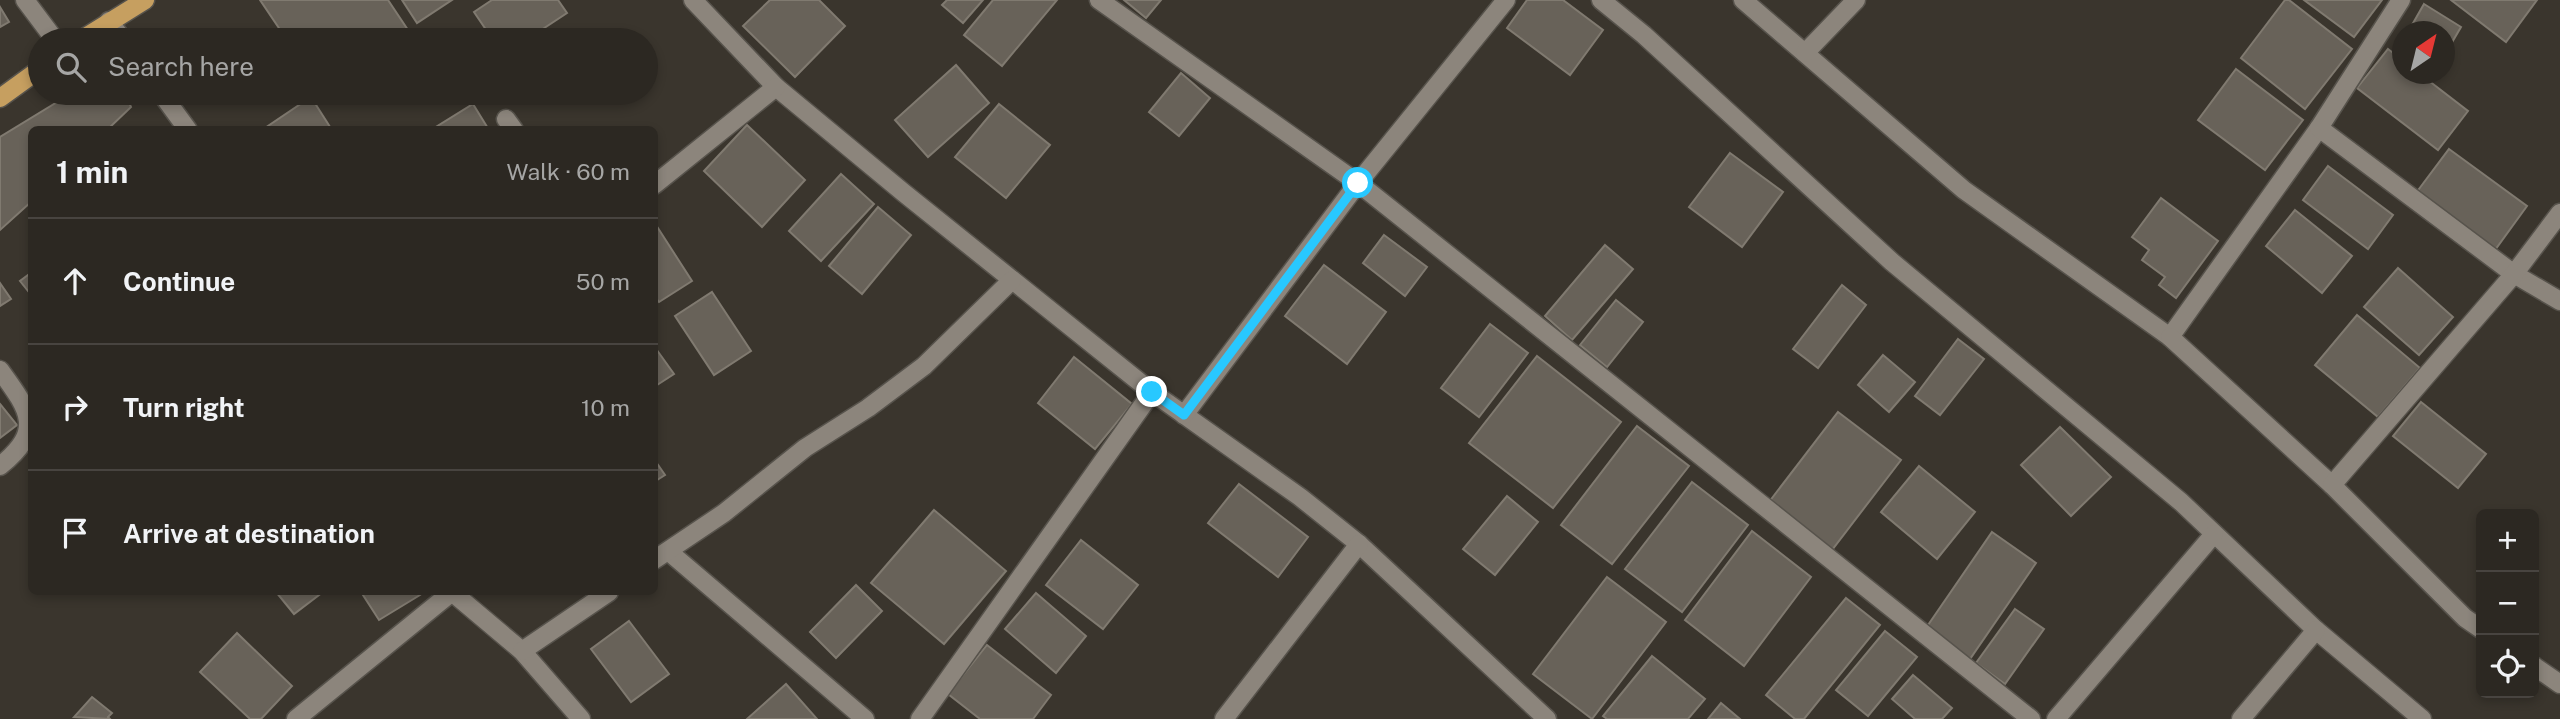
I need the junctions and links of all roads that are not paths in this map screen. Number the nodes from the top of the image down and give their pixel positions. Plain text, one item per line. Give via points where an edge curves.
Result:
1 (25, 0) edge
2 (145, 0) edge
3 (693, 0) edge
4 (1099, 0) edge
5 (1506, 0) edge
6 (1601, 0) edge
7 (1743, 0) edge
8 (1856, 0) edge
9 (2401, 0) edge
10 (109, 20) junction
11 (46, 28) edge
12 (98, 28) edge
13 (115, 28) edge
14 (1805, 53) junction
15 (28, 78) edge
16 (776, 87) junction
17 (0, 98) edge
18 (170, 105) edge
19 (185, 126) edge
20 (2319, 128) junction
21 (658, 182) edge
22 (1358, 183) junction
23 (2560, 213) edge
24 (2514, 274) junction
25 (1012, 280) junction
26 (2560, 301) edge
27 (2170, 337) junction
28 (0, 370) edge
29 (1152, 392) junction
30 (1184, 415) junction
31 (0, 466) edge
32 (2332, 485) junction
33 (2214, 534) junction
34 (1359, 544) junction
35 (661, 555) edge
36 (448, 595) edge
37 (456, 595) edge
38 (605, 595) edge
39 (2476, 626) edge
40 (2316, 630) junction
41 (522, 652) junction
42 (296, 719) edge
43 (581, 719) edge
44 (865, 719) edge
45 (920, 719) edge
46 (1224, 719) edge
47 (1547, 719) edge
48 (2031, 719) edge
49 (2056, 719) edge
50 (2241, 719) edge
51 (2422, 719) edge

1 - 11 street
2 - 10 main road
3 - 16 street
4 - 22 street
5 - 22 street
6 - 33 street via 1892,262
7 - 14 street
8 - 14 street
9 - 20 street
10 - 12 main road
10 - 13 street
14 - 27 street via 1964,190
15 - 17 main road
16 - 21 street
16 - 25 street
18 - 19 street
20 - 24 street
20 - 27 street
22 - 30 street
22 - 48 street
23 - 24 street
24 - 26 street
24 - 32 street
25 - 29 street
25 - 35 street via 924,366
27 - 32 street
28 - 31 street via 24,402 28,422 27,436
29 - 30 street
29 - 45 street
30 - 34 street
32 - 39 street
33 - 40 street
33 - 49 street
34 - 46 street
34 - 47 street
35 - 44 street
36 - 42 street
37 - 41 street
38 - 41 street
40 - 50 street
40 - 51 street
41 - 43 street

